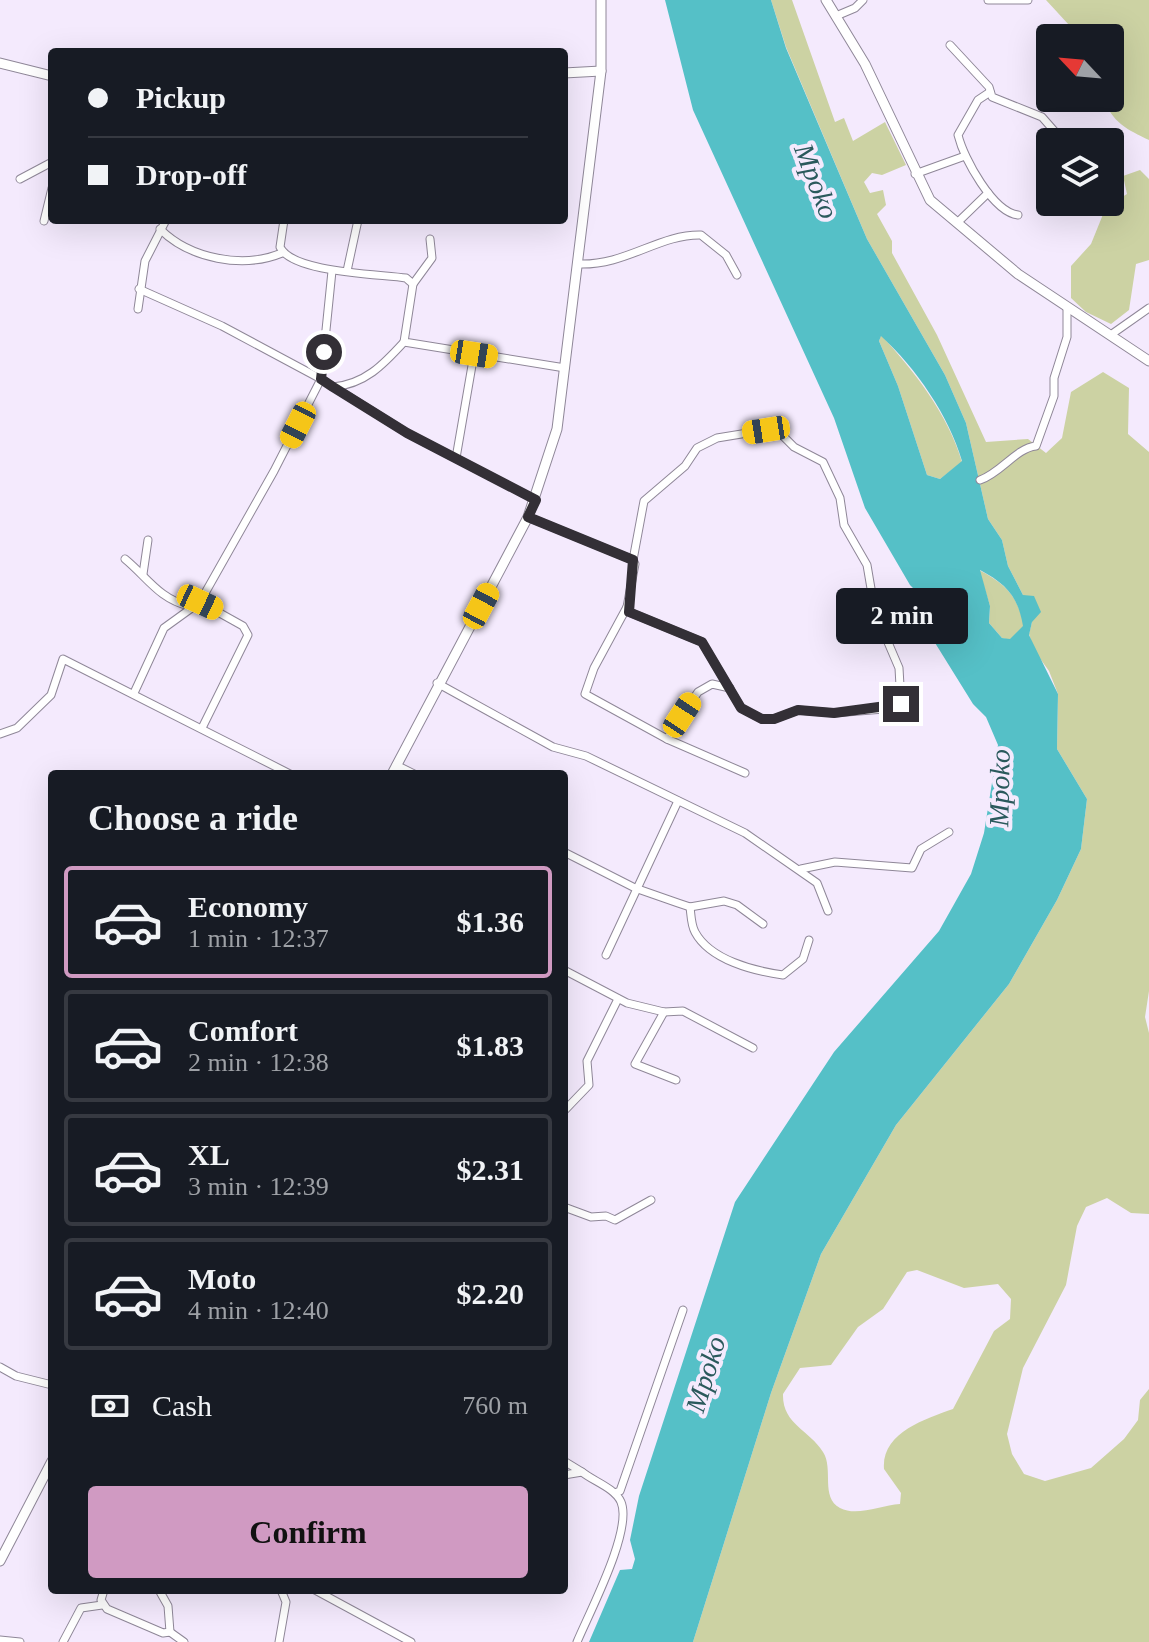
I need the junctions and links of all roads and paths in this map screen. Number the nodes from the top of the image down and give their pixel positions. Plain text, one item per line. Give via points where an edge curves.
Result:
1 (601, 0) edge
2 (826, 0) edge
3 (863, 0) edge
4 (988, 0) edge
5 (1028, 0) edge
6 (836, 16) junction
7 (950, 45) dead end
8 (0, 63) edge
9 (601, 71) junction
10 (568, 73) edge
11 (48, 75) edge
12 (990, 92) junction
13 (1052, 128) edge
14 (965, 156) junction
15 (48, 164) edge
16 (915, 174) junction
17 (20, 179) dead end
18 (988, 193) junction
19 (48, 204) edge
20 (1018, 215) dead end
21 (44, 221) dead end
22 (957, 223) junction
23 (163, 224) edge
24 (284, 224) edge
25 (357, 224) edge
26 (160, 229) junction
27 (430, 239) dead end
28 (282, 253) junction
29 (578, 264) junction
30 (332, 271) junction
31 (347, 271) junction
32 (737, 275) dead end
33 (413, 284) junction
34 (139, 289) junction
35 (1067, 308) junction
36 (1149, 308) edge
37 (138, 309) dead end
38 (1112, 334) junction
39 (404, 342) junction
40 (474, 354) junction
41 (1149, 361) edge
42 (565, 368) junction
43 (321, 379) junction
44 (333, 387) junction
45 (456, 458) junction
46 (980, 480) dead end
47 (536, 500) junction
48 (528, 517) junction
49 (148, 540) dead end
50 (125, 559) dead end
51 (633, 560) junction
52 (143, 574) junction
53 (200, 602) junction
54 (189, 607) junction
55 (627, 607) junction
56 (437, 683) junction
57 (730, 688) junction
58 (134, 693) junction
59 (202, 728) junction
60 (0, 733) edge
61 (667, 739) junction
62 (394, 769) edge
63 (282, 770) edge
64 (745, 773) dead end
65 (678, 801) junction
66 (949, 832) dead end
67 (568, 855) edge
68 (801, 869) junction
69 (635, 888) junction
70 (690, 907) junction
71 (828, 911) dead end
72 (763, 924) dead end
73 (809, 940) dead end
74 (606, 955) dead end
75 (568, 972) edge
76 (618, 999) junction
77 (664, 1012) junction
78 (753, 1048) dead end
79 (676, 1080) dead end
80 (568, 1107) edge
81 (651, 1200) dead end
82 (568, 1208) edge
83 (683, 1310) dead end
84 (0, 1367) edge
85 (48, 1384) edge
86 (568, 1463) edge
87 (48, 1469) edge
88 (582, 1472) junction
89 (568, 1474) edge
90 (615, 1493) junction
91 (0, 1561) edge
92 (103, 1594) edge
93 (161, 1594) edge
94 (283, 1594) edge
95 (322, 1594) edge
96 (102, 1605) junction
97 (170, 1632) junction
98 (0, 1640) edge
99 (20, 1642) edge
100 (63, 1642) edge
101 (184, 1642) edge
102 (279, 1642) edge
103 (411, 1642) edge
104 (577, 1642) edge

1 - 9 street
2 - 6 street
3 - 6 street
4 - 5 street
6 - 16 street via 865,64
7 - 12 street
8 - 11 street
9 - 10 street
9 - 29 street
12 - 13 street via 997,101 1042,117
12 - 14 street via 978,100 959,130
14 - 16 street
14 - 18 street
15 - 17 street
16 - 22 street via 930,200
18 - 20 street via 1007,214
18 - 22 street
19 - 21 street
22 - 35 street
23 - 26 street
24 - 28 street
25 - 31 street
26 - 28 street via 195,254 246,262
26 - 34 street
27 - 33 street via 432,258
28 - 30 street
29 - 32 street via 613,263 676,237 701,235 726,255
29 - 42 street
30 - 31 street
30 - 43 street
31 - 33 street via 406,278
33 - 39 street
34 - 37 street
34 - 43 street
35 - 38 street
35 - 46 street via 1067,337 1054,396 1036,446 1026,447 997,475
36 - 38 street
38 - 41 street
39 - 40 street
39 - 44 street via 374,373
40 - 42 street
40 - 45 street
42 - 47 street via 557,429
43 - 44 street
43 - 53 street
44 - 45 street
45 - 47 street
47 - 48 street
48 - 51 street
48 - 56 street
49 - 52 street
50 - 52 street
51 - 55 street
51 - 57 street via 644,501 704,443 775,431 823,462 840,498 848,535 867,565 875,612 899,668 901,704 834,713 798,710 762,719 741,708
52 - 54 street via 155,591
53 - 54 street
53 - 59 street via 243,626 248,635
54 - 58 street via 164,628
55 - 57 street via 635,616 702,642
55 - 61 street via 585,694
56 - 62 street
56 - 65 street via 553,747 586,756
57 - 61 street via 712,684 698,692
58 - 59 street
58 - 60 street via 63,659 51,695 12,731
59 - 63 street
61 - 64 street
65 - 68 street via 745,833
65 - 69 street
66 - 68 street via 924,847 912,868 835,862
67 - 69 street
68 - 71 street via 823,890
69 - 70 street
69 - 74 street
70 - 72 street via 724,901
70 - 73 street via 695,932 705,943 731,963 751,970 783,975 803,959
75 - 76 street
76 - 77 street
76 - 80 street via 587,1061 589,1085
77 - 78 street via 683,1011
77 - 79 street via 635,1064
81 - 82 street via 615,1220
83 - 90 street via 632,1461
84 - 85 street
86 - 88 street
87 - 91 street
88 - 89 street
88 - 90 street
90 - 104 street via 623,1522 610,1570
92 - 96 street
93 - 97 street
94 - 102 street
95 - 103 street
96 - 97 street
96 - 100 street via 81,1608
97 - 101 street
98 - 99 street

